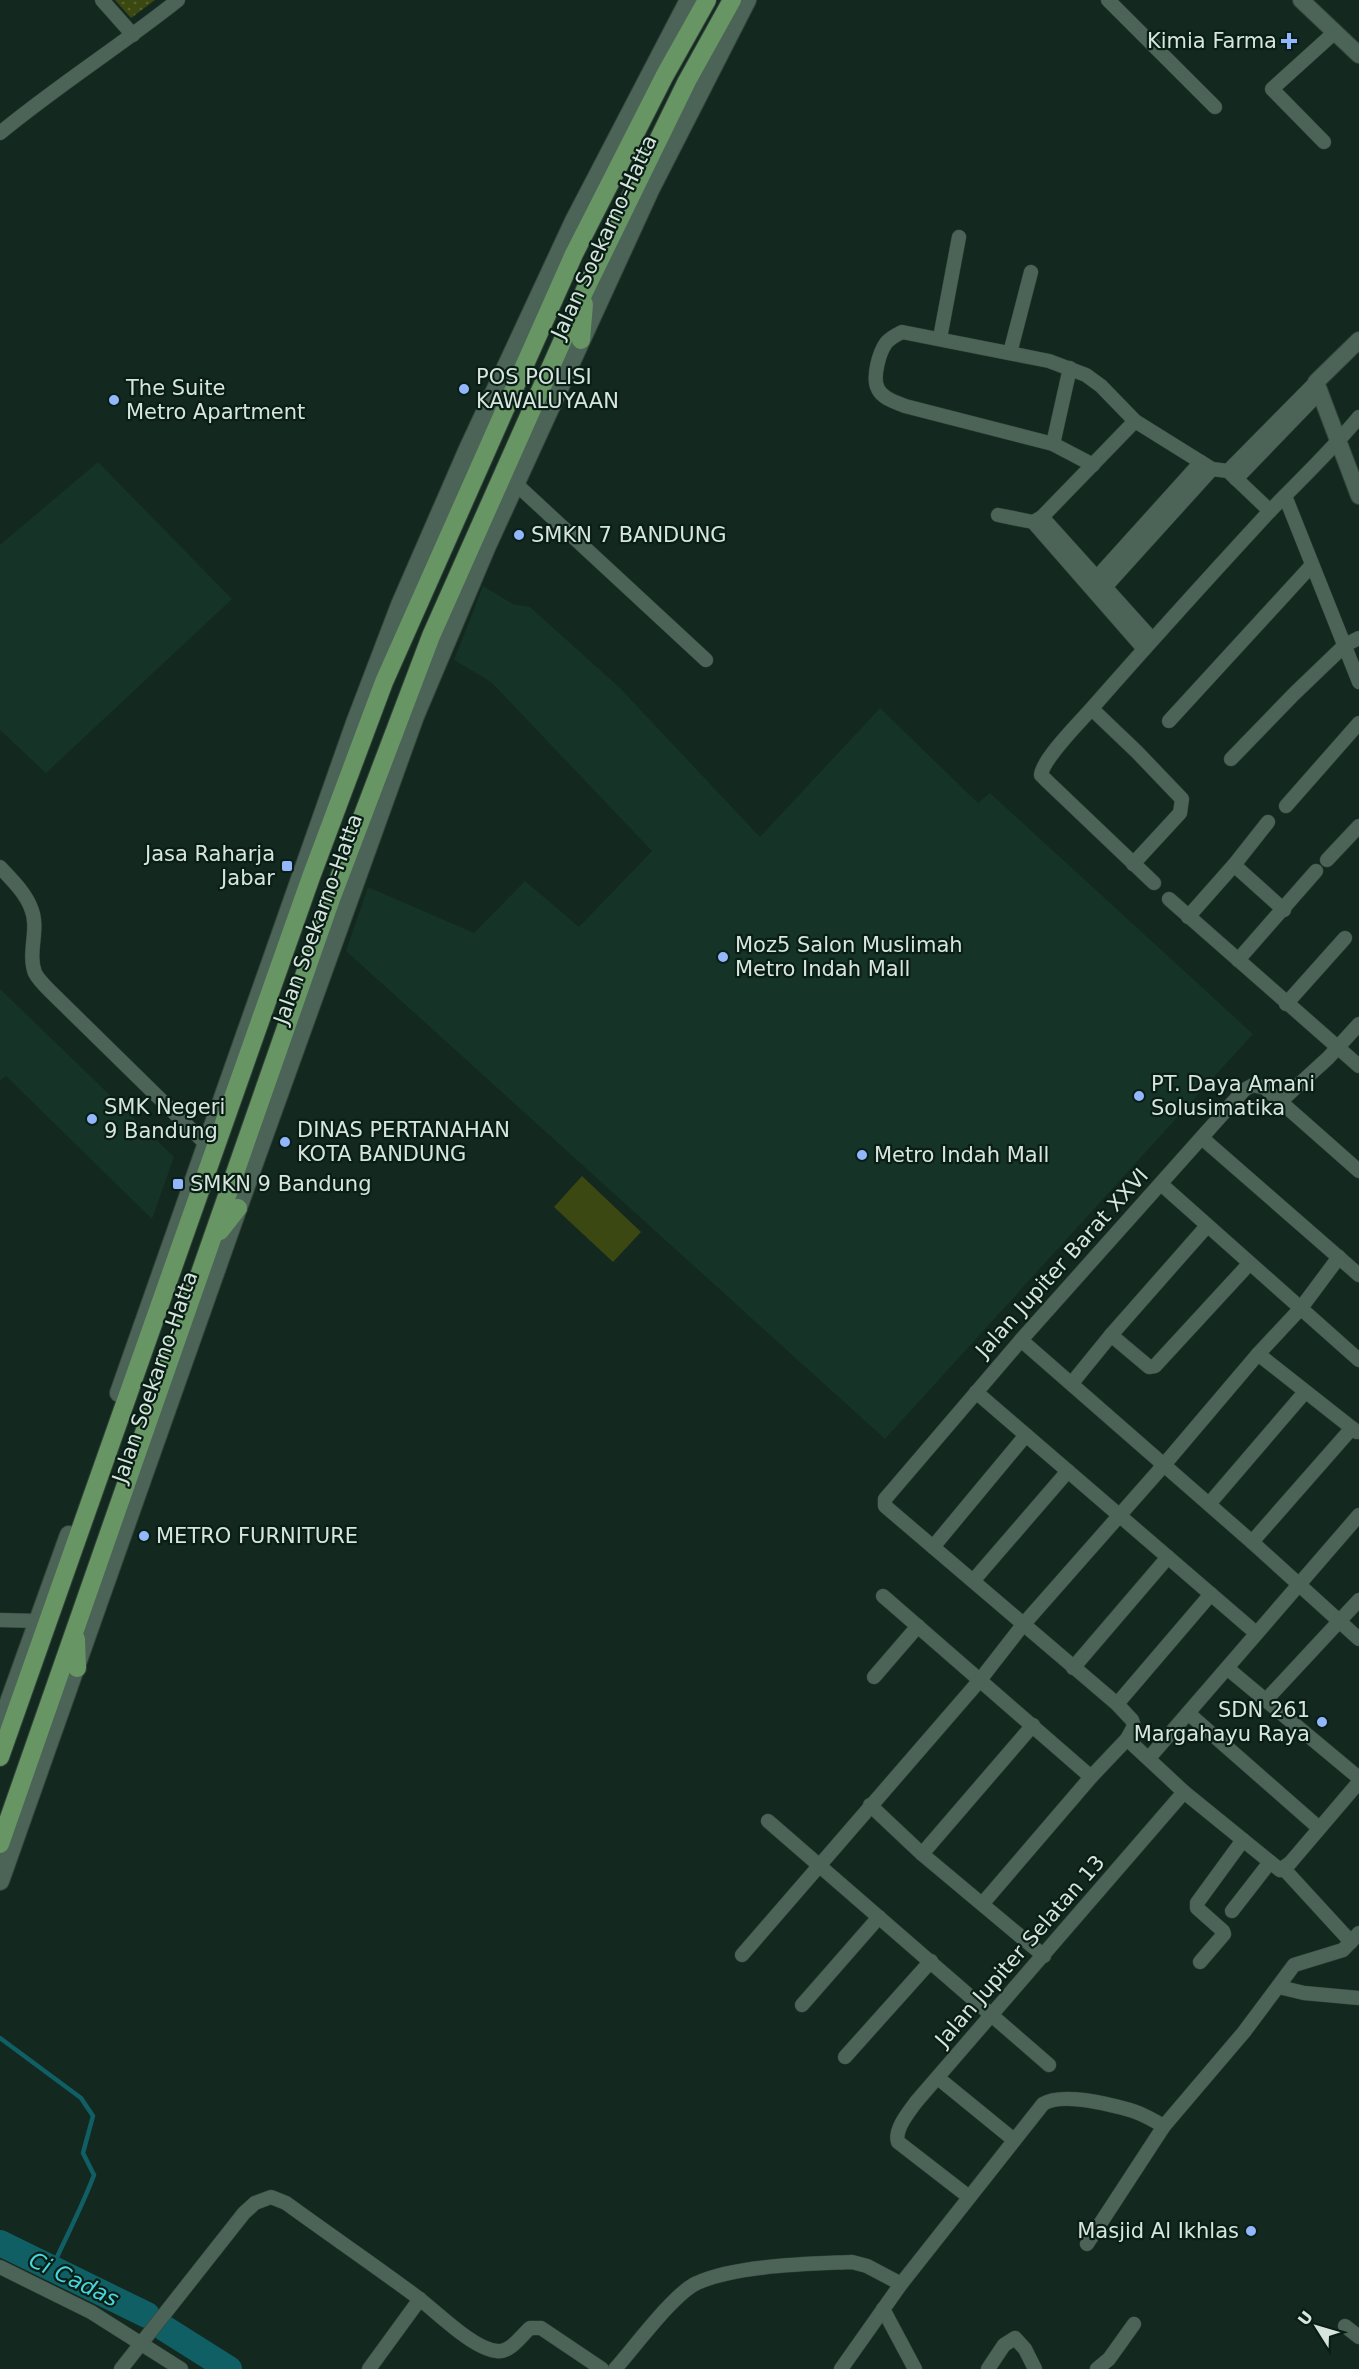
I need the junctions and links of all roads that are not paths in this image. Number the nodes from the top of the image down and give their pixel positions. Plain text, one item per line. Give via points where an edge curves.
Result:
1 (102, 0) edge
2 (178, 0) edge
3 (689, 0) edge
4 (707, 0) edge
5 (732, 0) edge
6 (747, 0) edge
7 (1108, 0) edge
8 (1301, 0) edge
9 (1335, 32) junction
10 (133, 35) junction
11 (676, 39) junction
12 (701, 54) junction
13 (1359, 55) edge
14 (665, 75) junction
15 (687, 81) junction
16 (1215, 107) dead end
17 (0, 134) edge
18 (1324, 142) dead end
19 (959, 237) dead end
20 (574, 255) junction
21 (1031, 272) dead end
22 (550, 273) junction
23 (585, 290) junction
24 (940, 338) junction
25 (581, 340) junction
26 (1359, 340) edge
27 (1010, 353) junction
28 (1359, 355) edge
29 (1070, 368) junction
30 (1318, 388) junction
31 (1359, 417) edge
32 (1135, 421) junction
33 (1338, 443) junction
34 (1053, 444) junction
35 (1093, 465) junction
36 (1206, 465) junction
37 (1232, 475) junction
38 (516, 484) junction
39 (1285, 496) junction
40 (1359, 496) edge
41 (1270, 511) junction
42 (998, 515) dead end
43 (1037, 520) junction
44 (1312, 565) junction
45 (1098, 586) junction
46 (1359, 638) edge
47 (1148, 644) junction
48 (1345, 645) junction
49 (706, 660) dead end
50 (1359, 682) edge
51 (1092, 709) junction
52 (1169, 721) dead end
53 (1359, 723) edge
54 (1231, 759) dead end
55 (1286, 806) dead end
56 (1266, 824) dead end
57 (1359, 826) edge
58 (329, 829) junction
59 (307, 860) junction
60 (1327, 860) dead end
61 (1133, 864) junction
62 (1234, 865) junction
63 (0, 867) edge
64 (1317, 871) dead end
65 (1154, 883) dead end
66 (1169, 899) dead end
67 (1284, 910) junction
68 (1188, 917) junction
69 (1345, 938) dead end
70 (1238, 960) junction
71 (1286, 1004) junction
72 (1359, 1024) edge
73 (1337, 1049) junction
74 (1359, 1066) edge
75 (1281, 1101) junction
76 (1202, 1138) junction
77 (206, 1144) junction
78 (1359, 1171) edge
79 (1161, 1184) junction
80 (238, 1208) junction
81 (1207, 1226) junction
82 (208, 1246) junction
83 (1339, 1257) junction
84 (1249, 1264) junction
85 (1359, 1275) edge
86 (1301, 1308) junction
87 (1111, 1335) junction
88 (1021, 1340) junction
89 (1258, 1354) junction
90 (131, 1360) junction
91 (1359, 1360) edge
92 (132, 1380) junction
93 (1071, 1383) junction
94 (976, 1392) junction
95 (1305, 1392) junction
96 (1355, 1431) edge
97 (1026, 1435) junction
98 (1163, 1466) junction
99 (1068, 1471) junction
100 (1209, 1504) junction
101 (1119, 1515) junction
102 (1359, 1515) edge
103 (1252, 1542) junction
104 (933, 1547) junction
105 (1168, 1557) junction
106 (973, 1581) junction
107 (1299, 1585) junction
108 (1211, 1594) junction
109 (883, 1596) dead end
110 (1359, 1600) edge
111 (0, 1620) edge
112 (38, 1621) junction
113 (1339, 1622) junction
114 (918, 1626) junction
115 (1022, 1626) junction
116 (75, 1628) junction
117 (1256, 1633) junction
118 (1359, 1639) edge
119 (77, 1668) junction
120 (1073, 1668) junction
121 (1227, 1668) junction
122 (874, 1677) dead end
123 (980, 1680) junction
124 (1266, 1700) junction
125 (1117, 1704) junction
126 (1188, 1713) junction
127 (1033, 1725) junction
128 (0, 1727) edge
129 (1128, 1739) junction
130 (0, 1757) edge
131 (1149, 1758) junction
132 (1091, 1778) junction
133 (1359, 1780) edge
134 (1184, 1792) junction
135 (870, 1805) junction
136 (768, 1821) dead end
137 (1319, 1828) junction
138 (1243, 1840) junction
139 (0, 1844) edge
140 (922, 1854) junction
141 (1270, 1862) junction
142 (818, 1864) junction
143 (1284, 1869) junction
144 (0, 1881) edge
145 (983, 1903) junction
146 (1232, 1911) dead end
147 (879, 1917) junction
148 (1355, 1937) edge
149 (742, 1954) dead end
150 (1044, 1956) junction
151 (931, 1962) junction
152 (1200, 1962) dead end
153 (1279, 1987) junction
154 (1359, 1998) edge
155 (802, 2005) dead end
156 (992, 2016) junction
157 (845, 2056) dead end
158 (1049, 2065) dead end
159 (938, 2078) junction
160 (1164, 2126) junction
161 (1014, 2140) junction
162 (969, 2196) junction
163 (1087, 2244) dead end
164 (0, 2267) edge
165 (901, 2284) junction
166 (420, 2299) junction
167 (883, 2309) junction
168 (1134, 2324) dead end
169 (1345, 2326) dead end
170 (1359, 2337) edge
171 (144, 2338) junction
172 (121, 2369) edge
173 (181, 2369) edge
174 (369, 2369) edge
175 (602, 2369) edge
176 (615, 2369) edge
177 (841, 2369) edge
178 (915, 2369) edge
179 (987, 2369) edge
180 (1035, 2369) edge
181 (1097, 2369) edge

1 - 10 street
2 - 10 street
3 - 11 main road, Jalan Soekarno-Hatta
4 - 11 highway, Jalan Soekarno-Hatta
5 - 12 highway, Jalan Soekarno-Hatta
6 - 25 main road, Jalan Soekarno-Hatta via 654,180
7 - 16 street
8 - 9 street
9 - 13 street
9 - 18 street via 1272,90
10 - 17 street
11 - 12 highway via 689,53
11 - 14 highway, Jalan Soekarno-Hatta
11 - 22 main road, Jalan Soekarno-Hatta via 600,167
12 - 15 highway, Jalan Soekarno-Hatta
14 - 15 highway via 677,75
14 - 20 highway, Jalan Soekarno-Hatta
15 - 23 highway, Jalan Soekarno-Hatta
19 - 24 street
20 - 22 highway
20 - 58 highway, Jalan Soekarno-Hatta via 397,651
21 - 27 street
22 - 59 main road, Jalan Soekarno-Hatta via 400,605
23 - 25 highway
23 - 82 highway, Jalan Soekarno-Hatta via 431,636 331,899
24 - 27 street
24 - 34 street via 902,332 892,337 881,352 875,381 879,390 905,406
25 - 38 main road, Jalan Soekarno-Hatta
26 - 30 street
27 - 29 street
28 - 30 street
29 - 32 street via 1101,386
29 - 34 street
30 - 33 street
30 - 37 street
31 - 33 street
32 - 35 street
32 - 36 street
33 - 39 street
33 - 40 street
34 - 35 street
35 - 43 street
36 - 37 street
36 - 45 street
37 - 41 street
38 - 49 street
38 - 80 main road, Jalan Soekarno-Hatta via 415,716
39 - 41 street
39 - 44 street
41 - 47 street
42 - 43 street
43 - 45 street
44 - 48 street
44 - 52 street
45 - 47 street
46 - 48 street
47 - 51 street
48 - 50 street
48 - 54 street
51 - 61 street via 1182,799 1180,813
51 - 61 street via 1062,741 1041,775
53 - 55 street
56 - 62 street
57 - 60 street
58 - 59 highway
58 - 92 highway, Jalan Soekarno-Hatta
59 - 77 main road, Jalan Soekarno-Hatta
61 - 65 street
62 - 67 street
62 - 68 street
63 - 77 street via 32,908 35,974
64 - 67 street
66 - 68 street
67 - 70 street
68 - 70 street
69 - 71 street
70 - 71 street
71 - 73 street
72 - 73 street
73 - 74 street
73 - 75 street
75 - 76 street, Jalan Jupiter Barat XXVI via 1265,1088 1253,1085 1244,1090
75 - 78 street
76 - 79 street, Jalan Jupiter Barat XXVI
76 - 83 street
77 - 90 main road, Jalan Soekarno-Hatta
79 - 81 street
79 - 88 street, Jalan Jupiter Barat XXVI
80 - 82 highway
80 - 119 main road, Jalan Soekarno-Hatta
81 - 84 street
81 - 87 street
82 - 116 highway, Jalan Soekarno-Hatta
83 - 85 street
83 - 86 street
84 - 86 street
84 - 87 street via 1155,1366 1149,1367
86 - 89 street
86 - 91 street
87 - 93 street
88 - 93 street
88 - 94 street, Jalan Jupiter Barat XXVI
89 - 95 street
89 - 98 street
90 - 92 highway
90 - 112 main road, Jalan Soekarno-Hatta
92 - 130 highway, Jalan Soekarno-Hatta
93 - 98 street
94 - 97 street
94 - 104 street, Jalan Jupiter Barat XXVI via 885,1499 885,1506
95 - 96 street
95 - 100 street
96 - 103 street
97 - 99 street
97 - 104 street
98 - 100 street
98 - 101 street
99 - 101 street
99 - 106 street
100 - 103 street
101 - 105 street
101 - 115 street
102 - 107 street
103 - 107 street
104 - 106 street
105 - 108 street
105 - 120 street
106 - 115 street
107 - 113 street
107 - 117 street
108 - 117 street
108 - 125 street
109 - 114 street
110 - 113 street
111 - 112 street
112 - 128 main road, Jalan Soekarno-Hatta
113 - 118 street
113 - 124 street
114 - 122 street
114 - 123 street
115 - 120 street
115 - 123 street
116 - 119 highway
116 - 139 highway, Jalan Soekarno-Hatta
117 - 121 street
119 - 144 main road, Jalan Soekarno-Hatta
120 - 125 street
121 - 124 street
121 - 126 street
123 - 127 street
123 - 135 street
124 - 133 street
125 - 129 street via 1134,1726
126 - 131 street
126 - 137 street
127 - 132 street
127 - 140 street
129 - 131 street
129 - 132 street
131 - 134 street
132 - 145 street
133 - 137 street
134 - 138 street
134 - 150 street, Jalan Jupiter Selatan 13
135 - 140 street
135 - 142 street
136 - 142 street
137 - 143 street
138 - 141 street
138 - 152 street via 1197,1903 1197,1908 1224,1934
140 - 145 street
141 - 143 street
141 - 146 street
142 - 147 street
142 - 149 street
143 - 148 street
145 - 150 street
147 - 151 street
147 - 155 street
148 - 153 street via 1343,1950 1294,1965
150 - 156 street, Jalan Jupiter Selatan 13
151 - 156 street
151 - 157 street
153 - 154 street
153 - 160 street
156 - 158 street
156 - 159 street, Jalan Jupiter Selatan 13
159 - 161 street
159 - 162 street, Jalan Jupiter Selatan 13 via 901,2124 898,2142
160 - 161 street via 1132,2110 1066,2098 1050,2099
160 - 163 street
161 - 162 street
162 - 165 street
164 - 171 street
165 - 167 street
165 - 176 street via 852,2262 741,2270 696,2283
166 - 171 street via 286,2203 271,2197 244,2213
166 - 174 street
166 - 175 street via 465,2336 498,2352 508,2349 530,2328 541,2328
167 - 177 street
167 - 178 street
168 - 181 street
169 - 170 street
171 - 172 street
171 - 173 street
179 - 180 street via 1004,2345 1015,2338

